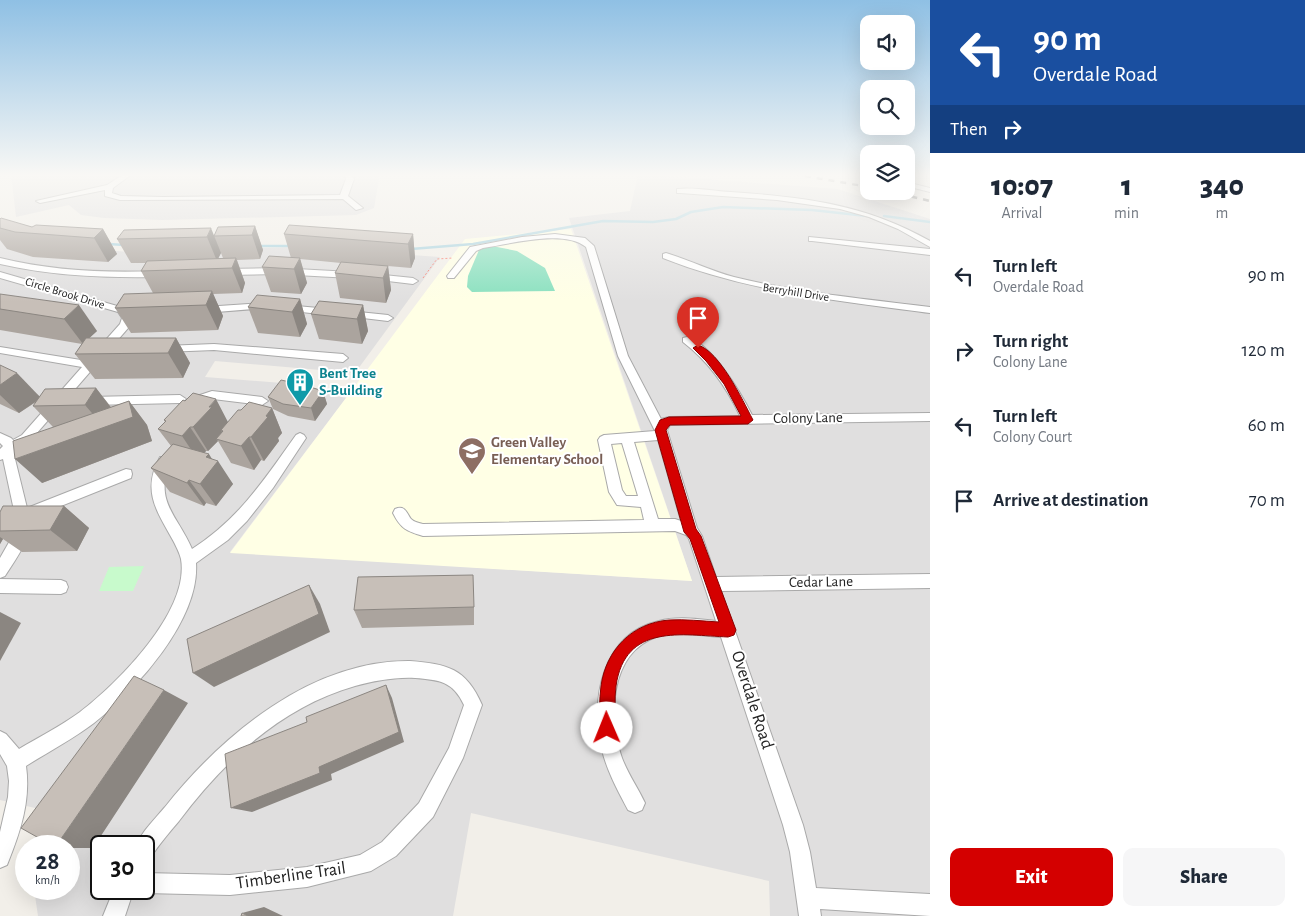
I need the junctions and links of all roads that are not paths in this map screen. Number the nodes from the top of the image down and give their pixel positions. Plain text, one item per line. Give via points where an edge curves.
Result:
1 (877, 217) edge
2 (812, 239) dead end
3 (930, 244) edge
4 (930, 252) edge
5 (666, 256) dead end
6 (0, 261) edge
7 (37, 269) junction
8 (212, 272) edge
9 (166, 274) edge
10 (0, 275) edge
11 (451, 276) dead end
12 (21, 280) junction
13 (414, 281) road end
14 (191, 310) edge
15 (930, 310) edge
16 (388, 318) dead end
17 (687, 340) dead end
18 (157, 349) edge
19 (0, 350) edge
20 (120, 350) edge
21 (102, 351) junction
22 (343, 358) dead end
23 (90, 365) junction
24 (180, 399) dead end
25 (262, 401) dead end
26 (58, 402) junction
27 (930, 417) edge
28 (748, 420) junction
29 (189, 421) edge
30 (661, 433) junction
31 (0, 438) edge
32 (300, 438) dead end
33 (627, 438) junction
34 (170, 451) edge
35 (5, 453) edge
36 (126, 474) dead end
37 (646, 502) junction
38 (400, 513) dead end
39 (22, 515) junction
40 (653, 526) junction
41 (691, 532) junction
42 (189, 559) junction
43 (0, 571) edge
44 (930, 581) edge
45 (713, 584) junction
46 (0, 586) edge
47 (61, 587) dead end
48 (728, 630) junction
49 (0, 740) edge
50 (15, 762) junction
51 (635, 803) dead end
52 (155, 836) edge
53 (0, 858) edge
54 (155, 883) edge
55 (120, 900) edge
56 (930, 905) edge
57 (809, 907) edge
58 (114, 916) edge

1 - 3 street
2 - 4 street
5 - 15 street, Berryhill Drive via 714,275 759,286
6 - 7 street
7 - 9 street
7 - 12 street
8 - 13 street via 278,271
10 - 12 street, Circle Brook Drive
11 - 30 street, Overdale Road via 473,249 482,246 561,235 587,242 623,356
12 - 21 street, Circle Brook Drive via 132,315
14 - 16 street via 264,306
17 - 28 street via 720,370
18 - 22 street via 214,347
19 - 23 street
20 - 21 street
21 - 23 street, Circle Brook Drive
23 - 26 street, Circle Brook Drive
24 - 26 street
25 - 29 street via 208,396
26 - 35 street, Circle Brook Drive via 26,438
27 - 28 street, Colony Lane
28 - 30 street, Colony Lane via 669,421 664,423
30 - 33 street, Colony Lane
30 - 41 street, Overdale Road
31 - 35 street via 7,441
32 - 42 street via 233,528
33 - 37 street
33 - 37 street, Colony Lane via 604,440 616,492 622,500
34 - 42 street via 158,474 158,499
35 - 39 street via 9,458
36 - 39 street
37 - 40 street
38 - 40 street via 408,525 423,530
39 - 43 street via 23,530 19,541
40 - 41 street via 675,525
41 - 45 street, Overdale Road
42 - 50 street via 189,581 176,616 126,682 87,718
44 - 45 street, Cedar Lane
45 - 48 street, Overdale Road
46 - 47 street
48 - 51 street via 658,628 630,642 613,667 608,686 607,728 611,751
48 - 57 street, Overdale Road via 793,825
49 - 50 street
50 - 53 street via 19,796
52 - 54 street, Timberline Trail via 205,773 256,725 309,693 339,681 397,668 439,672 466,688 473,705 457,752 426,810 388,849 364,864 307,877 230,885
55 - 58 street
56 - 57 street

